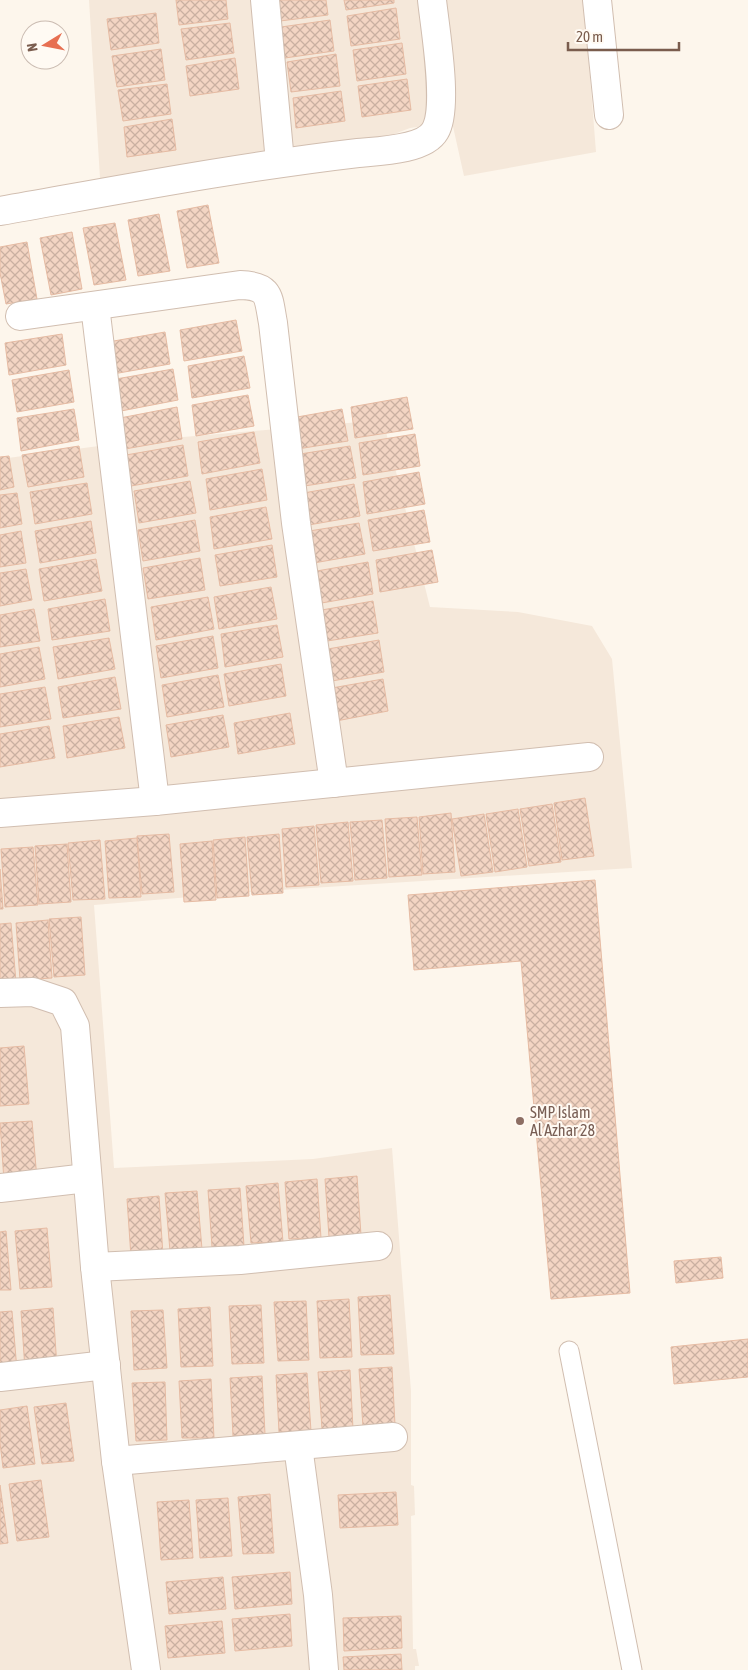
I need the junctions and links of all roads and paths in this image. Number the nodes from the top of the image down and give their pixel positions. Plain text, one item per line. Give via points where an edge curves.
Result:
1 (265, 0) edge
2 (432, 0) edge
3 (597, 0) edge
4 (609, 115) dead end
5 (280, 162) junction
6 (0, 211) edge
7 (95, 306) junction
8 (20, 316) dead end
9 (588, 757) dead end
10 (334, 783) junction
11 (155, 801) junction
12 (0, 813) edge
13 (0, 993) edge
14 (87, 1178) junction
15 (0, 1188) edge
16 (378, 1246) dead end
17 (95, 1267) junction
18 (569, 1351) dead end
19 (106, 1364) junction
20 (0, 1377) edge
21 (393, 1437) dead end
22 (298, 1446) junction
23 (116, 1461) junction
24 (146, 1670) edge
25 (324, 1670) edge
26 (632, 1670) edge

1 - 5 street
2 - 5 street via 442,112 435,132 421,142 398,148
3 - 4 street
5 - 6 street
7 - 8 street
7 - 10 street via 240,285 256,286 267,295
7 - 11 street
9 - 10 street
10 - 11 street
11 - 12 street
13 - 14 street via 33,992 63,1002 74,1026
14 - 15 street
14 - 17 street
16 - 17 street via 240,1260
17 - 19 street
18 - 26 lane
19 - 20 street
19 - 23 street
21 - 22 street
22 - 23 street
22 - 25 street via 318,1596
23 - 24 street

